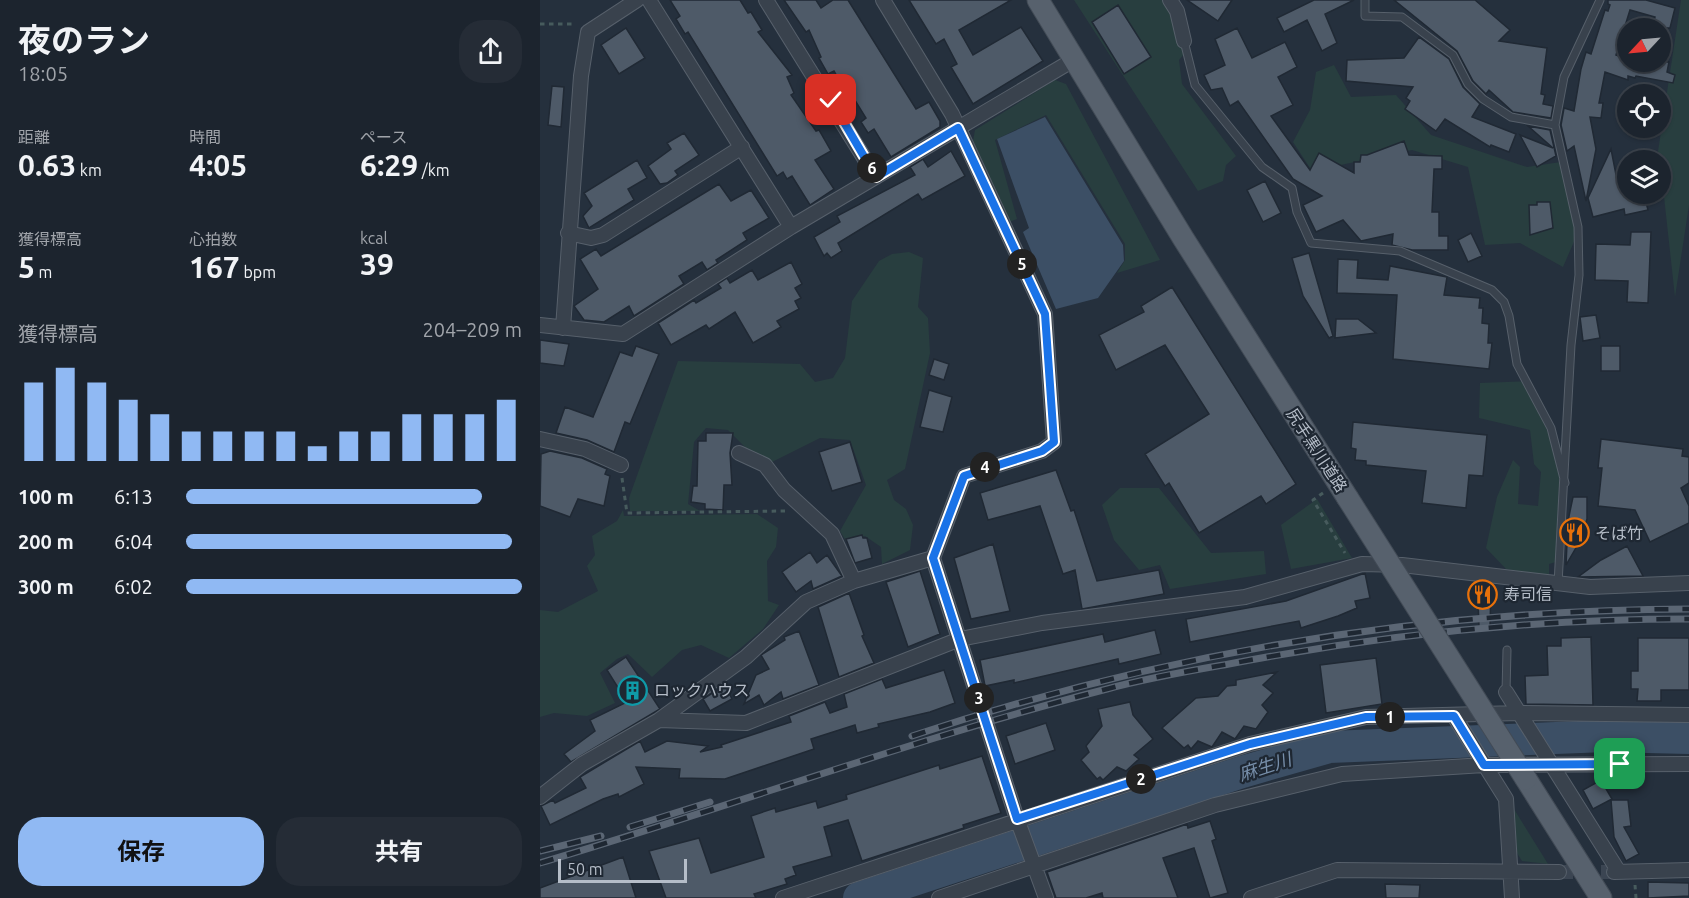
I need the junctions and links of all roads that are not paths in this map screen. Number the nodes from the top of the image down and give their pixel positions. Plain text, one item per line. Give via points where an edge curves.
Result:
1 (637, 0) edge
2 (649, 0) edge
3 (766, 0) edge
4 (883, 0) edge
5 (1038, 0) edge
6 (1170, 0) edge
7 (1365, 0) edge
8 (1600, 0) edge
9 (1184, 41) joint
10 (1075, 59) junction
11 (1555, 125) junction
12 (958, 128) junction
13 (742, 147) junction
14 (876, 177) junction
15 (791, 227) junction
16 (568, 233) junction
17 (540, 325) edge
18 (562, 328) junction
19 (540, 440) edge
20 (740, 453) dead end
21 (621, 465) road end
22 (1565, 483) junction
23 (933, 558) junction
24 (854, 581) junction
25 (1689, 583) edge
26 (1558, 584) junction
27 (960, 639) junction
28 (1507, 650) dead end
29 (1506, 692) joint
30 (1519, 713) junction
31 (1689, 715) edge
32 (1454, 716) junction
33 (659, 720) junction
34 (1482, 761) junction
35 (1550, 763) junction
36 (1689, 764) edge
37 (540, 797) edge
38 (1017, 819) junction
39 (1033, 861) junction
40 (1689, 870) edge
41 (1510, 871) junction
42 (1559, 872) tunnel mouth
43 (783, 898) edge
44 (939, 898) edge
45 (1046, 898) edge
46 (1251, 898) edge
47 (1512, 898) edge
48 (1601, 898) edge

1 - 16 street via 588,32
2 - 13 street
3 - 14 street
4 - 12 street
5 - 10 main road, 尻手黒川道路
6 - 9 street via 1177,11
7 - 11 lane via 1365,16 1402,18 1453,55 1468,84 1483,99 1511,117
8 - 11 lane via 1564,77
9 - 22 lane via 1195,85 1262,167 1292,188 1297,212 1311,243 1400,251 1468,278 1492,290 1504,302 1517,364 1551,428
10 - 12 street
10 - 48 main road, 尻手黒川道路, bridge via 1183,238
11 - 22 lane via 1578,227 1579,275
12 - 14 street
12 - 23 street via 1045,314 1054,442 1042,451 964,476
13 - 15 street
13 - 16 street via 603,235 591,238
14 - 15 street
15 - 18 street via 623,334
16 - 18 street
17 - 18 street
19 - 21 street via 585,449
20 - 24 street via 765,465 783,490 832,534
22 - 26 lane
23 - 24 street
23 - 27 street
24 - 33 street via 806,602 746,657
25 - 26 street
26 - 27 street via 1362,564 1245,597 1042,623
27 - 33 street via 746,723
27 - 38 street
28 - 29 lane
29 - 30 street
30 - 31 street
30 - 32 street
30 - 35 street
32 - 34 street
32 - 38 street via 1366,717 1250,744
33 - 37 street via 582,764
34 - 35 street
34 - 39 street via 1342,774 1278,788
34 - 41 street via 1506,799
35 - 36 street
35 - 40 street via 1616,872
38 - 39 street
38 - 43 street
39 - 44 street
39 - 45 street
41 - 42 street
41 - 46 street via 1337,870
41 - 47 street

